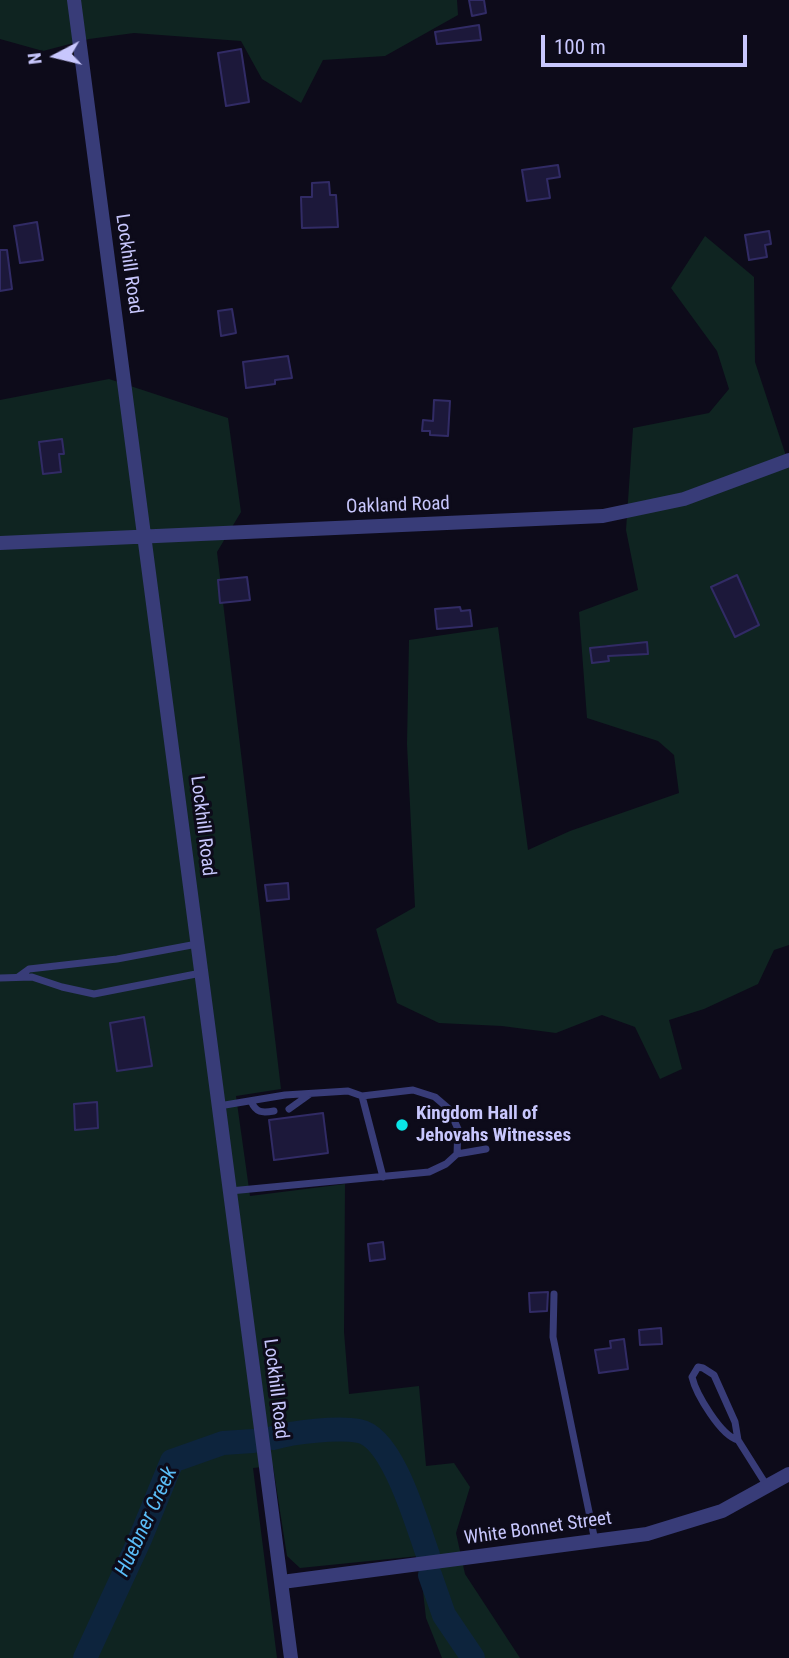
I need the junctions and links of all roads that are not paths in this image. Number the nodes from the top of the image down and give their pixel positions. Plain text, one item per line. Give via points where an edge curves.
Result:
1 (74, 0) edge
2 (789, 460) edge
3 (144, 536) junction
4 (0, 543) edge
5 (198, 944) junction
6 (201, 973) junction
7 (18, 977) junction
8 (0, 978) edge
9 (310, 1094) junction
10 (362, 1096) junction
11 (251, 1101) junction
12 (219, 1107) junction
13 (289, 1109) dead end
14 (274, 1111) dead end
15 (486, 1149) dead end
16 (457, 1154) junction
17 (383, 1177) junction
18 (230, 1191) junction
19 (554, 1294) dead end
20 (738, 1440) junction
21 (789, 1474) edge
22 (768, 1486) junction
23 (595, 1541) junction
24 (282, 1582) junction
25 (291, 1658) edge

1 - 3 street, Lockhill Road
2 - 3 street, Oakland Road via 684,499 603,516
3 - 4 street, Oakland Road
3 - 5 street, Lockhill Road
5 - 6 street, Lockhill Road
5 - 7 lane via 29,969
6 - 7 lane via 94,994
6 - 12 street, Lockhill Road
7 - 8 lane
9 - 10 lane via 348,1091
9 - 11 lane
9 - 13 lane
10 - 16 lane via 413,1090 435,1097 449,1108 458,1129
10 - 17 lane
11 - 12 lane
11 - 14 lane via 262,1113
12 - 18 street, Lockhill Road
15 - 16 lane
16 - 17 lane via 429,1172
17 - 18 lane
18 - 24 street, Lockhill Road
19 - 23 lane via 553,1337
20 - 20 lane via 736,1422 714,1375 698,1367 692,1377 694,1386 722,1431
20 - 22 lane
21 - 22 street, White Bonnet Street
22 - 23 street, White Bonnet Street via 692,1521 647,1534
23 - 24 street, White Bonnet Street
24 - 25 street, Lockhill Road

